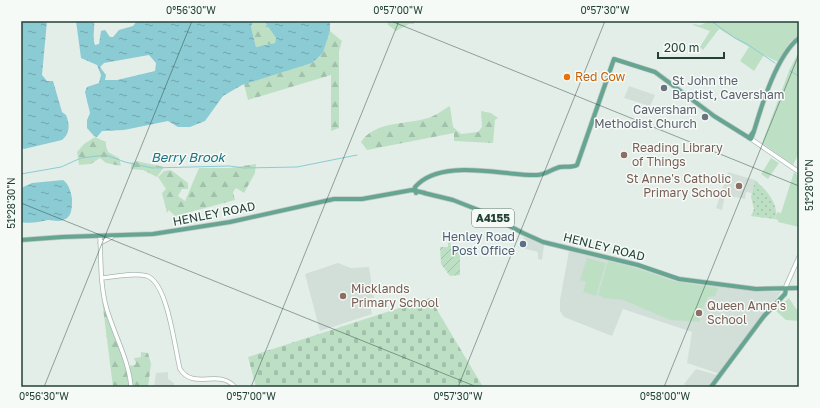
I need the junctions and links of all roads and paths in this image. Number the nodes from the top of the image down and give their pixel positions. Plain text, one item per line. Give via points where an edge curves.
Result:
1 (799, 38) edge
2 (754, 132) junction
3 (750, 138) junction
4 (759, 144) junction
5 (799, 172) edge
6 (416, 191) junction
7 (94, 236) junction
8 (100, 236) junction
9 (112, 237) junction
10 (21, 240) edge
11 (100, 244) junction
12 (799, 257) edge
13 (102, 278) junction
14 (799, 288) edge
15 (786, 289) junction
16 (131, 387) edge
17 (235, 387) edge
18 (711, 387) edge

1 - 2 main road via 788,47 781,59
2 - 3 main road
2 - 4 street
3 - 4 street
3 - 6 main road via 714,116 656,72 614,59 579,163 575,166 557,168 536,176 482,171 447,172 428,177 418,183
4 - 5 street
6 - 9 main road, HENLEY ROAD / A4155 via 362,199 334,199 180,231
6 - 15 main road, HENLEY ROAD / A4155 via 453,200 481,211 543,242 638,265 679,279 756,289
7 - 8 main road, HENLEY ROAD / A4155
7 - 10 main road, HENLEY ROAD / A4155
7 - 11 street
8 - 9 main road, HENLEY ROAD / A4155
8 - 11 street
9 - 11 street
11 - 13 street
12 - 15 street
13 - 16 street via 107,309 127,365
13 - 17 street via 142,275 155,281 160,288 182,373 196,381 222,379
14 - 15 main road, A4155
15 - 18 main road via 785,294 764,316

